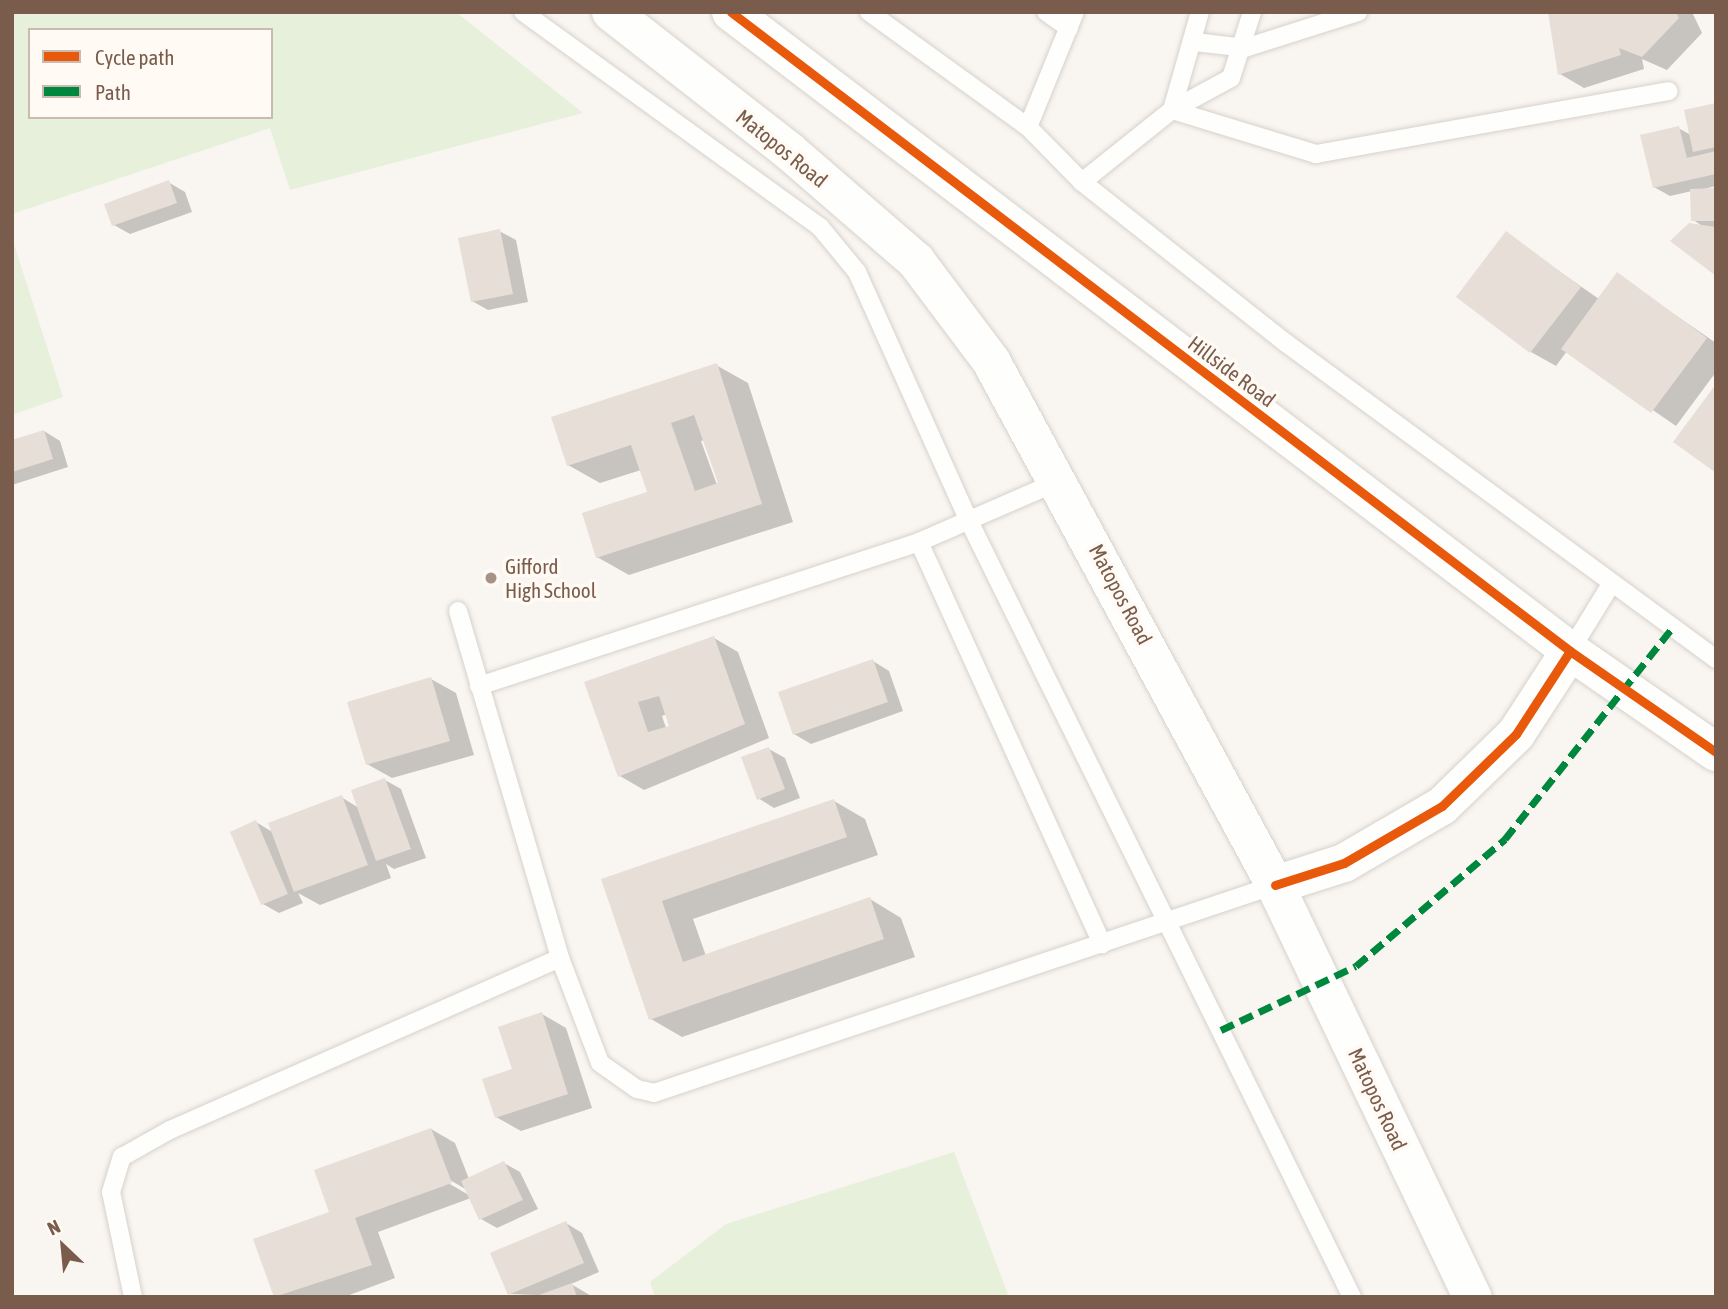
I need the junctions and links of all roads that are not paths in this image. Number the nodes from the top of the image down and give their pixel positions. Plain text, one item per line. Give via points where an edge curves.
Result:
1 (523, 12) edge
2 (611, 12) edge
3 (731, 12) edge
4 (869, 12) edge
5 (1046, 12) edge
6 (1200, 12) edge
7 (1252, 12) edge
8 (1358, 12) edge
9 (1072, 20) edge
10 (1195, 42) junction
11 (1245, 48) junction
12 (1668, 91) dead end
13 (1172, 110) junction
14 (1028, 127) junction
15 (1082, 182) junction
16 (1060, 481) junction
17 (969, 520) junction
18 (919, 541) junction
19 (1610, 586) junction
20 (458, 611) dead end
21 (1570, 651) junction
22 (1716, 659) edge
23 (479, 686) junction
24 (1716, 752) edge
25 (1275, 885) junction
26 (1170, 921) junction
27 (1102, 944) junction
28 (560, 958) junction
29 (133, 1297) edge
30 (1352, 1297) edge
31 (1472, 1297) edge

1 - 17 lane via 820,227 857,272
2 - 16 street, Matopos Road via 789,150 916,261 991,361
3 - 21 street, Hillside Road
4 - 14 lane
5 - 9 lane
6 - 10 lane
7 - 11 lane
8 - 11 lane
9 - 14 lane
10 - 11 lane
10 - 13 lane
11 - 13 lane via 1231,78
12 - 13 lane via 1317,154
13 - 15 lane
14 - 15 lane
15 - 19 lane
16 - 17 lane
16 - 25 street, Matopos Road
17 - 18 lane
17 - 26 lane
18 - 23 lane
18 - 27 lane
19 - 21 lane
19 - 22 lane
20 - 23 lane
21 - 24 street, Hillside Road
21 - 25 street via 1516,734 1442,806 1344,863
23 - 28 lane
25 - 26 lane
25 - 31 street, Matopos Road
26 - 27 lane
26 - 30 lane
27 - 28 lane via 654,1093 614,1077 600,1063
28 - 29 lane via 170,1130 122,1157 111,1192

